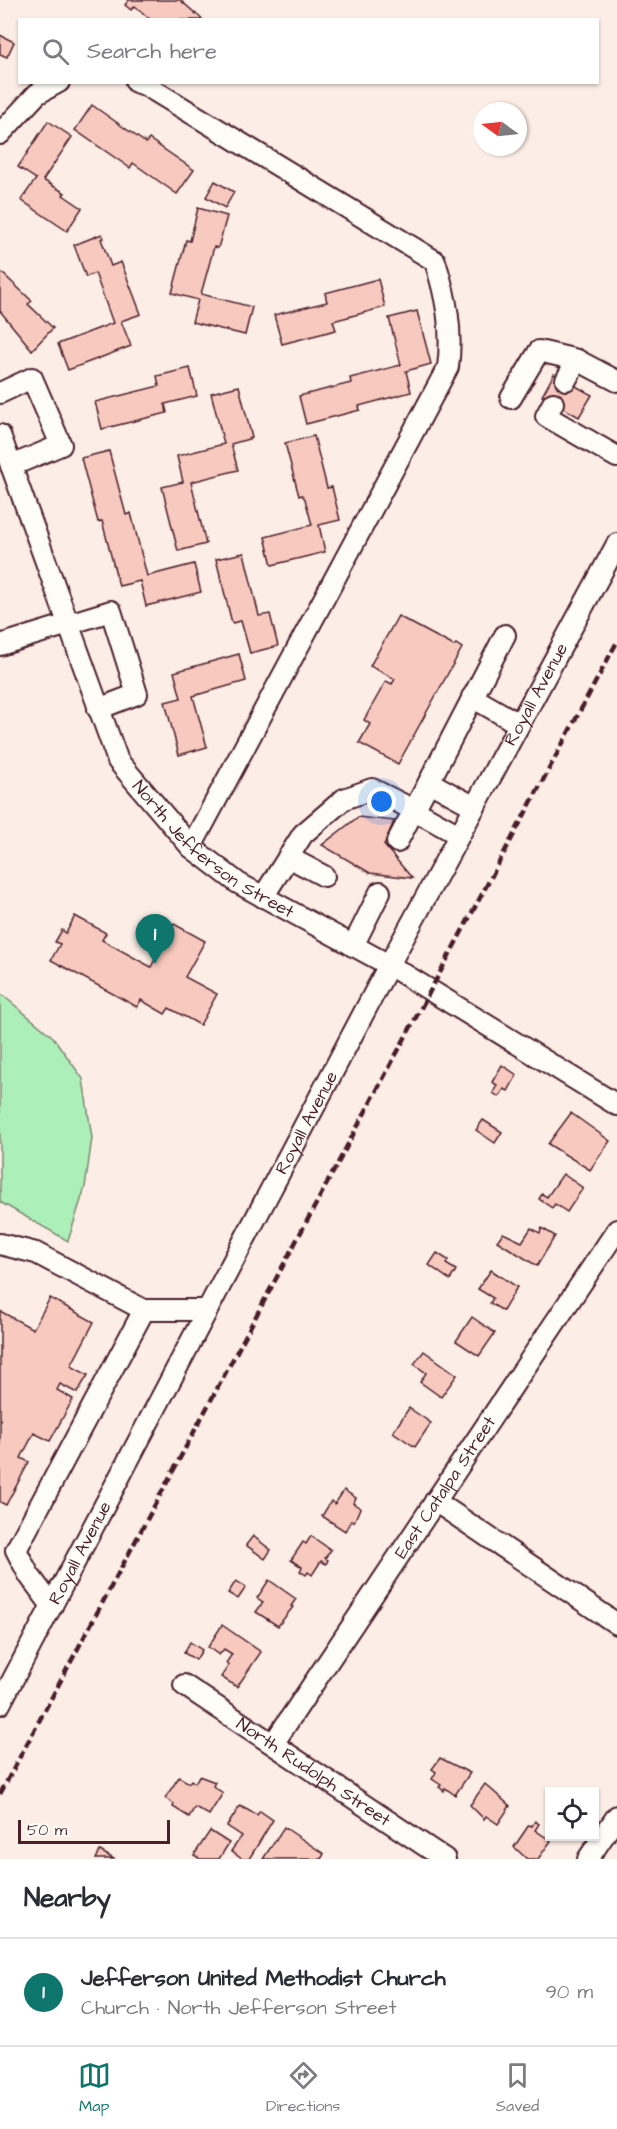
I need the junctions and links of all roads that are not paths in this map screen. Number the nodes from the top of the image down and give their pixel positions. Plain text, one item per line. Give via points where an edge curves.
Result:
1 (55, 84) edge
2 (140, 84) edge
3 (0, 134) edge
4 (577, 360) junction
5 (566, 380) dead end
6 (617, 381) edge
7 (0, 393) edge
8 (511, 398) dead end
9 (553, 403) dead end
10 (0, 435) edge
11 (615, 451) edge
12 (11, 465) junction
13 (617, 544) edge
14 (68, 625) junction
15 (505, 634) dead end
16 (0, 645) edge
17 (472, 697) junction
18 (98, 709) junction
19 (519, 724) junction
20 (429, 782) junction
21 (475, 807) junction
22 (414, 810) junction
23 (459, 835) junction
24 (397, 842) dead end
25 (191, 847) junction
26 (288, 857) junction
27 (324, 876) dead end
28 (380, 892) dead end
29 (263, 897) junction
30 (353, 946) junction
31 (389, 965) junction
32 (617, 1105) edge
33 (617, 1230) edge
34 (0, 1244) edge
35 (144, 1310) junction
36 (207, 1310) junction
37 (435, 1501) junction
38 (8, 1546) edge
39 (52, 1606) junction
40 (617, 1624) edge
41 (184, 1684) dead end
42 (0, 1704) edge
43 (273, 1744) junction
44 (617, 1816) edge
45 (445, 1859) edge
46 (588, 1859) edge

1 - 3 street via 37,94
2 - 25 street via 435,261 452,339 448,367
4 - 5 street
4 - 6 street
4 - 8 street via 539,351
7 - 12 street via 32,378 61,445
9 - 11 street via 546,416
10 - 12 street, North Jefferson Street
12 - 14 street, North Jefferson Street
13 - 19 street, Royall Avenue
14 - 16 street
14 - 18 street, North Jefferson Street
14 - 18 street via 111,611 137,694
15 - 17 street
17 - 19 street
17 - 20 street
18 - 25 street, North Jefferson Street via 118,761
19 - 21 street, Royall Avenue
20 - 21 street
20 - 22 street
21 - 23 street, Royall Avenue
22 - 23 street
22 - 24 street
22 - 26 street via 372,789 344,799 303,834
23 - 31 street, Royall Avenue
25 - 29 street, North Jefferson Street
26 - 27 street
26 - 29 street
28 - 30 street
29 - 30 street, North Jefferson Street
30 - 31 street, North Jefferson Street
31 - 32 street, North Jefferson Street
31 - 36 street, Royall Avenue
33 - 37 street, East Catalpa Street
34 - 35 street via 36,1253
35 - 36 street
35 - 38 street
36 - 39 street, Royall Avenue
37 - 40 street
37 - 43 street, East Catalpa Street
38 - 39 street
39 - 42 street, Royall Avenue
41 - 43 street, North Rudolph Street
43 - 45 street, North Rudolph Street
44 - 46 street

